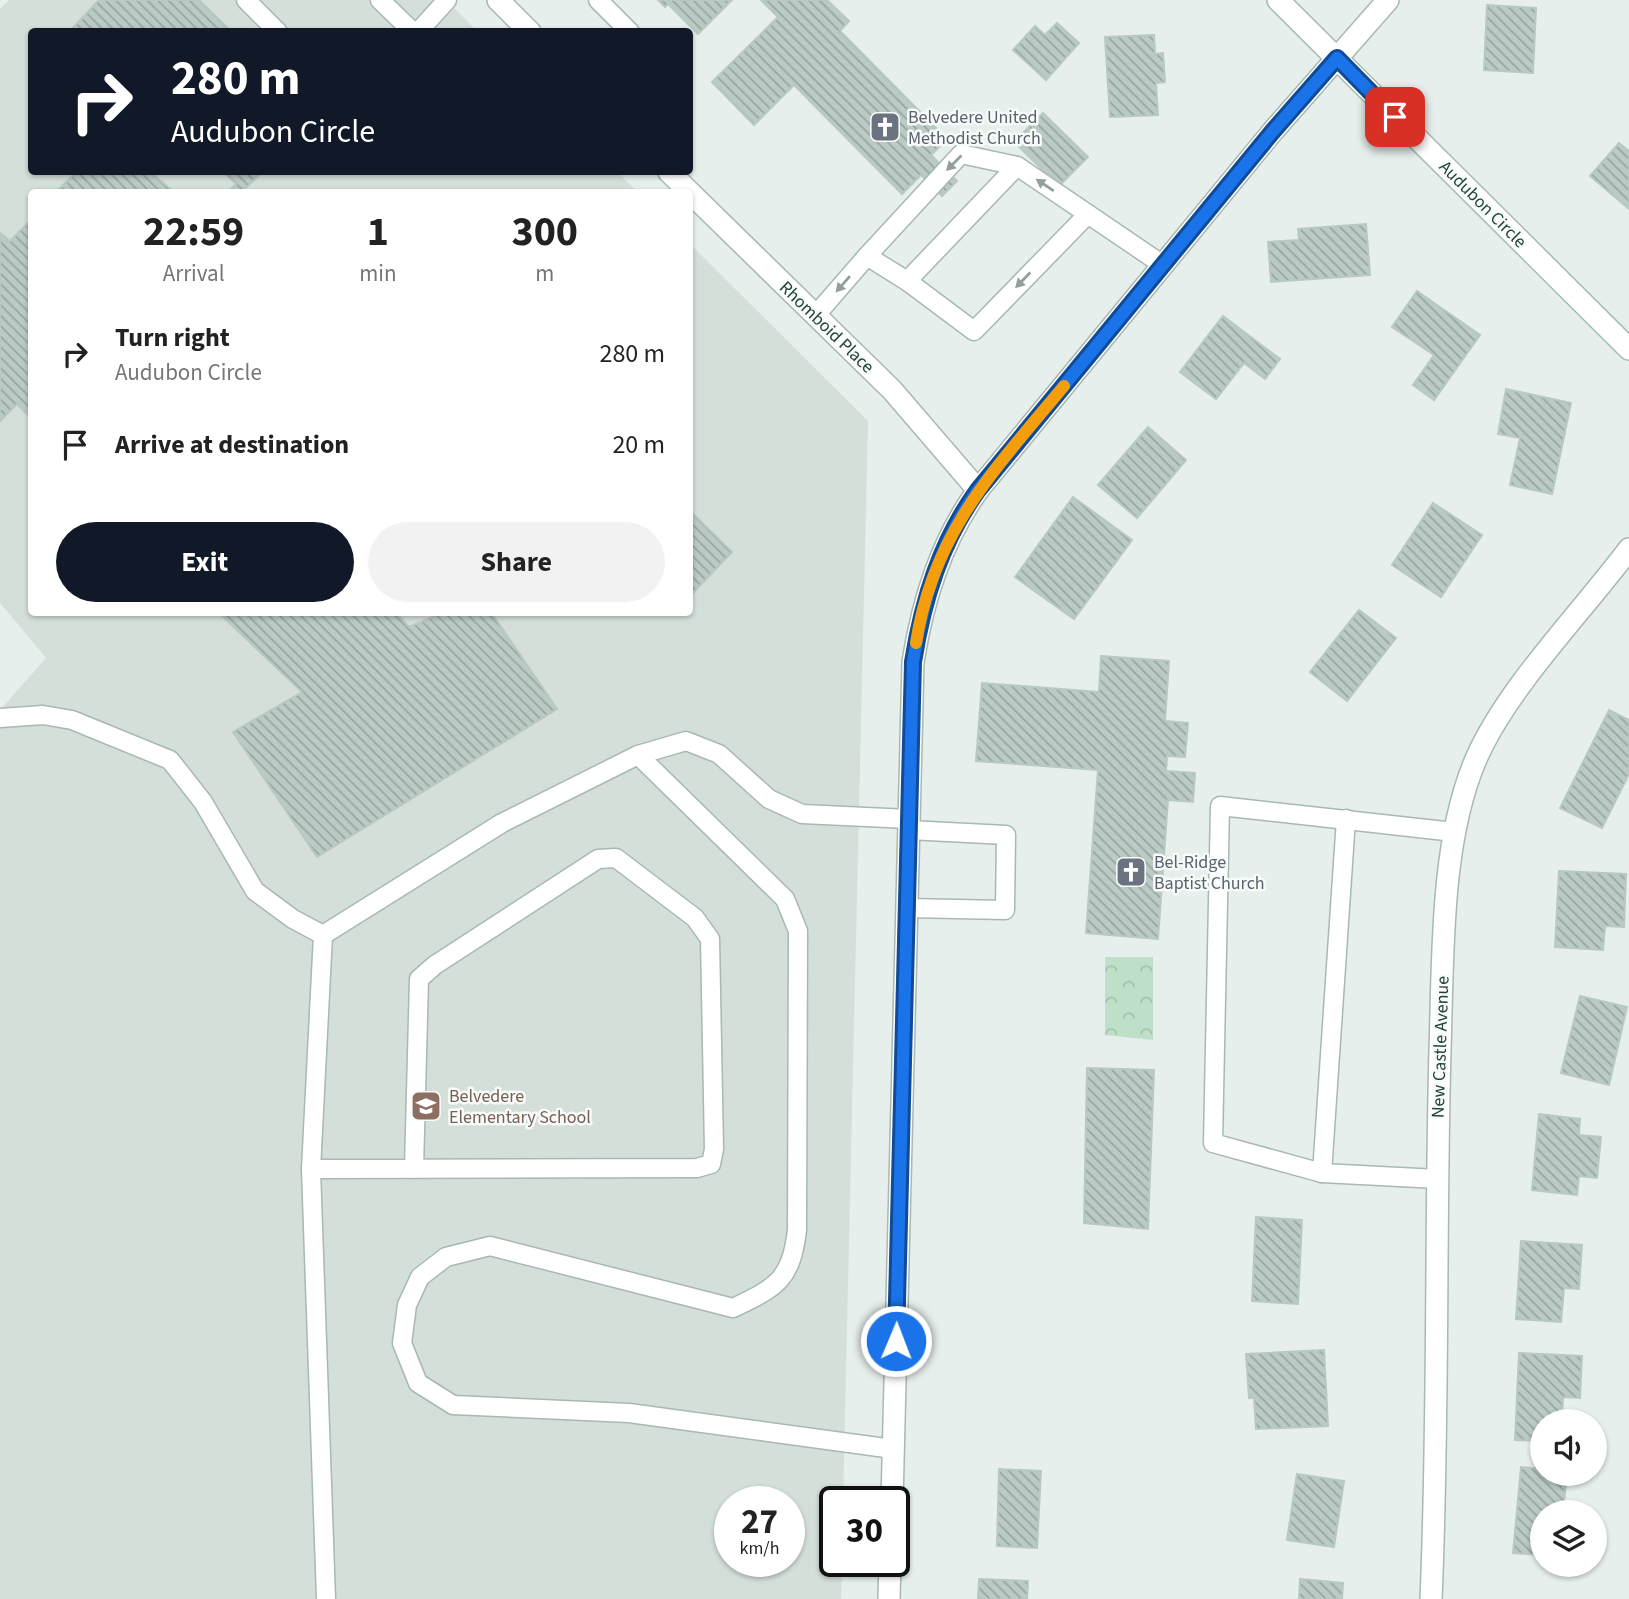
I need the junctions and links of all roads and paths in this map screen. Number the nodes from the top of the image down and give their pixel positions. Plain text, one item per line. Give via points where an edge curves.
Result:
1 (246, 0) edge
2 (380, 0) edge
3 (447, 0) edge
4 (498, 0) edge
5 (598, 0) edge
6 (1278, 0) edge
7 (1388, 0) edge
8 (274, 28) edge
9 (411, 28) edge
10 (419, 28) edge
11 (526, 28) edge
12 (626, 28) edge
13 (1337, 58) junction
14 (1017, 166) junction
15 (672, 175) edge
16 (686, 189) edge
17 (693, 196) edge
18 (1088, 214) junction
19 (867, 256) junction
20 (1163, 265) junction
21 (907, 281) junction
22 (816, 316) junction
23 (1629, 349) edge
24 (978, 490) junction
25 (1629, 549) edge
26 (0, 718) edge
27 (638, 755) junction
28 (1346, 819) junction
29 (909, 825) junction
30 (1454, 832) junction
31 (907, 908) junction
32 (323, 935) junction
33 (311, 1169) junction
34 (414, 1169) junction
35 (1322, 1173) junction
36 (1438, 1179) junction
37 (893, 1449) junction
38 (892, 1486) edge
39 (890, 1577) edge
40 (326, 1599) edge
41 (890, 1599) edge
42 (1431, 1599) edge

1 - 8 lane
2 - 9 lane
3 - 10 lane
4 - 11 street
5 - 12 lane
6 - 13 street, Audubon Circle
7 - 13 street
13 - 20 street
13 - 23 street, Audubon Circle
18 -> 14 lane
14 -> 19 lane via 961,154
14 - 21 lane
15 - 16 street, Rhomboid Place
17 - 22 street, Rhomboid Place
18 - 20 lane
18 -> 21 lane via 974,331
19 - 21 lane
19 -> 22 lane
20 - 24 street
22 - 24 street, Rhomboid Place via 892,390
24 - 29 street via 948,540 920,620 913,662
25 - 30 street, New Castle Avenue via 1493,726 1475,760
26 - 32 lane via 43,715 72,720 170,760 203,802 255,891
27 - 29 lane via 686,741 719,754 769,799 802,814
27 - 32 lane via 502,823
27 - 37 lane via 785,899 798,931 797,1230 793,1262 771,1290 733,1308 490,1246 446,1257 420,1277 407,1305 402,1343 418,1383 453,1405 629,1413
28 - 30 lane
28 - 35 lane
28 - 35 lane via 1220,806 1213,1143
29 - 31 street
29 - 31 lane via 1006,835 1005,911
30 - 36 street, New Castle Avenue via 1443,950
31 - 37 street
32 - 33 lane
33 - 34 lane
33 - 40 lane
34 - 34 lane via 697,1168 711,1164 710,939 695,918 616,858 598,859 419,979
35 - 36 lane
36 - 42 street, New Castle Avenue via 1437,1461
37 - 38 street
39 - 41 street

